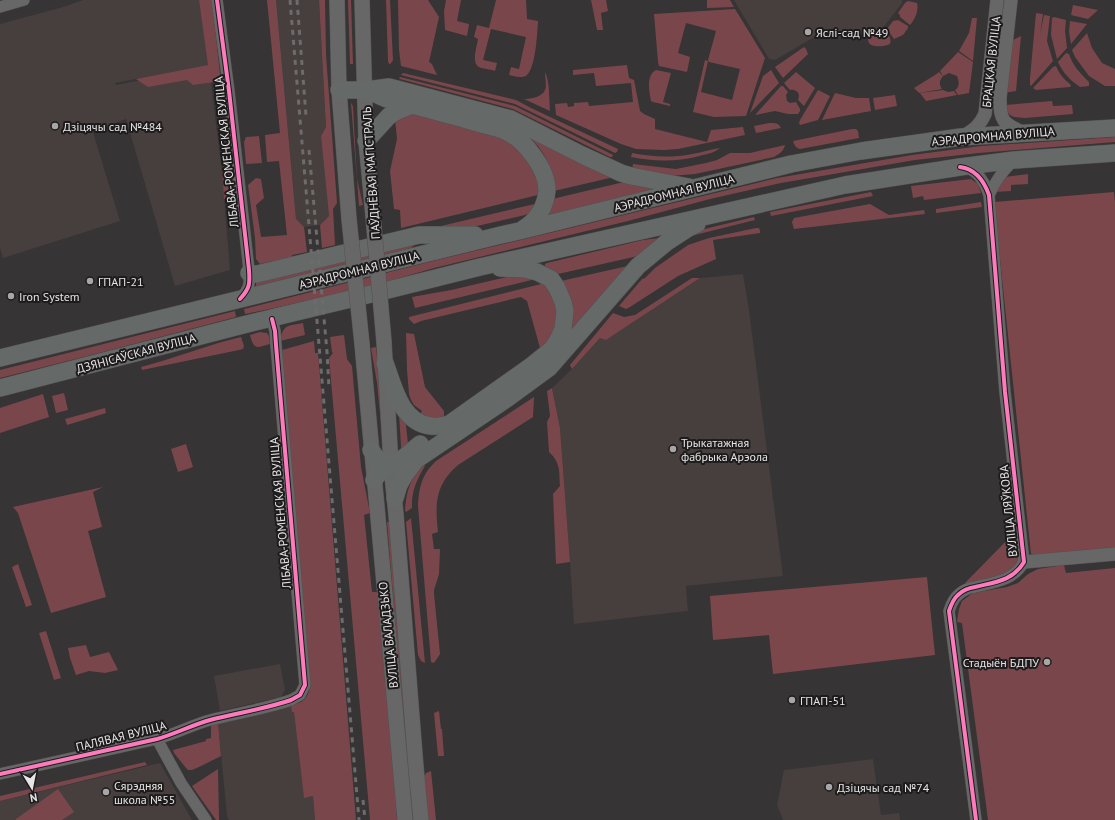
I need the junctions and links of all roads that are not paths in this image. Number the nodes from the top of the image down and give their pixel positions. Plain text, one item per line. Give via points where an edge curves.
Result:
1 (24, 0) edge
2 (217, 0) edge
3 (337, 0) edge
4 (362, 0) edge
5 (997, 0) edge
6 (1011, 0) edge
7 (0, 7) edge
8 (339, 90) junction
9 (366, 90) junction
10 (412, 105) junction
11 (1115, 128) edge
12 (1025, 133) junction
13 (961, 137) junction
14 (366, 142) junction
15 (1115, 153) edge
16 (1014, 160) junction
17 (960, 167) junction
18 (695, 188) junction
19 (989, 195) junction
20 (723, 213) junction
21 (519, 231) junction
22 (501, 235) junction
23 (480, 267) junction
24 (249, 272) junction
25 (240, 299) junction
26 (272, 319) junction
27 (0, 358) edge
28 (385, 364) junction
29 (0, 388) edge
30 (450, 424) junction
31 (371, 450) junction
32 (416, 460) junction
33 (392, 465) junction
34 (374, 480) junction
35 (395, 498) junction
36 (1115, 554) edge
37 (1024, 562) junction
38 (291, 700) joint
39 (157, 739) junction
40 (0, 774) edge
41 (206, 820) edge
42 (405, 820) edge
43 (421, 820) edge
44 (976, 820) edge

1 - 7 street
2 - 24 street, ЛІБАВА-РОМЕНСКАЯ ВУЛІЦА
3 - 8 main road, ПАЎДНЁВАЯ МАГІСТРАЛЬ
4 - 9 main road, ПАЎДНЁВАЯ МАГІСТРАЛЬ
5 - 13 street, БРАЦКАЯ ВУЛІЦА via 985,114 976,129
6 - 12 street, БРАЦКАЯ ВУЛІЦА via 1000,113 1008,125
8 - 9 main road
8 - 31 main road, ПАЎДНЁВАЯ МАГІСТРАЛЬ, bridge
9 - 10 main road via 389,100
9 - 14 main road, ПАЎДНЁВАЯ МАГІСТРАЛЬ
9 - 18 main road via 390,87 511,119 621,173
10 - 14 main road via 389,116
10 - 21 main road via 508,132 529,149 544,177 546,196 541,212 528,226
11 - 12 main road, АЭРАДРОМНАЯ ВУЛІЦА
12 - 13 main road, АЭРАДРОМНАЯ ВУЛІЦА
13 - 18 main road, АЭРАДРОМНАЯ ВУЛІЦА via 810,160
14 - 28 main road, ПАЎДНЁВАЯ МАГІСТРАЛЬ, bridge
15 - 16 main road
16 - 17 main road
16 - 19 street via 1004,169
17 - 19 street, ВУЛІЦА ЛЯЎКОВА via 969,168 976,174
17 - 20 main road via 845,185
18 - 21 main road, АЭРАДРОМНАЯ ВУЛІЦА
19 - 37 street, ВУЛІЦА ЛЯЎКОВА via 1005,392
20 - 23 main road
20 - 32 main road via 687,229 667,242 638,266 548,368
21 - 22 main road, АЭРАДРОМНАЯ ВУЛІЦА
22 - 24 main road via 419,235 257,274
22 - 25 main road, АЭРАДРОМНАЯ ВУЛІЦА
23 - 26 main road
23 - 30 main road via 525,269 551,279 563,302 563,329 552,349
24 - 25 street, ЛІБАВА-РОМЕНСКАЯ ВУЛІЦА via 249,286
25 - 27 main road
26 - 29 main road, ДЗЯНІСАЎСКАЯ ВУЛІЦА
26 - 38 street, ЛІБАВА-РОМЕНСКАЯ ВУЛІЦА via 304,685 300,695
28 - 30 main road via 402,406 411,417 430,426
28 - 33 main road, ПАЎДНЁВАЯ МАГІСТРАЛЬ
30 - 33 main road
31 - 33 main road via 381,462
31 - 34 main road, ВУЛІЦА ВАЛАДЗЬКО
32 - 33 main road
32 - 35 main road via 399,484
33 - 34 main road via 378,474
33 - 35 main road, ВУЛІЦА ВАЛАДЗЬКО
34 - 42 main road, ВУЛІЦА ВАЛАДЗЬКО
35 - 43 main road, ВУЛІЦА ВАЛАДЗЬКО
36 - 37 street
37 - 44 street, ВУЛІЦА ЛЯЎКОВА via 1020,570 1006,579 965,589 952,602 948,611
38 - 39 street, ПАЛЯВАЯ ВУЛІЦА via 209,720
39 - 40 street, ПАЛЯВАЯ ВУЛІЦА
39 - 41 street via 181,783

